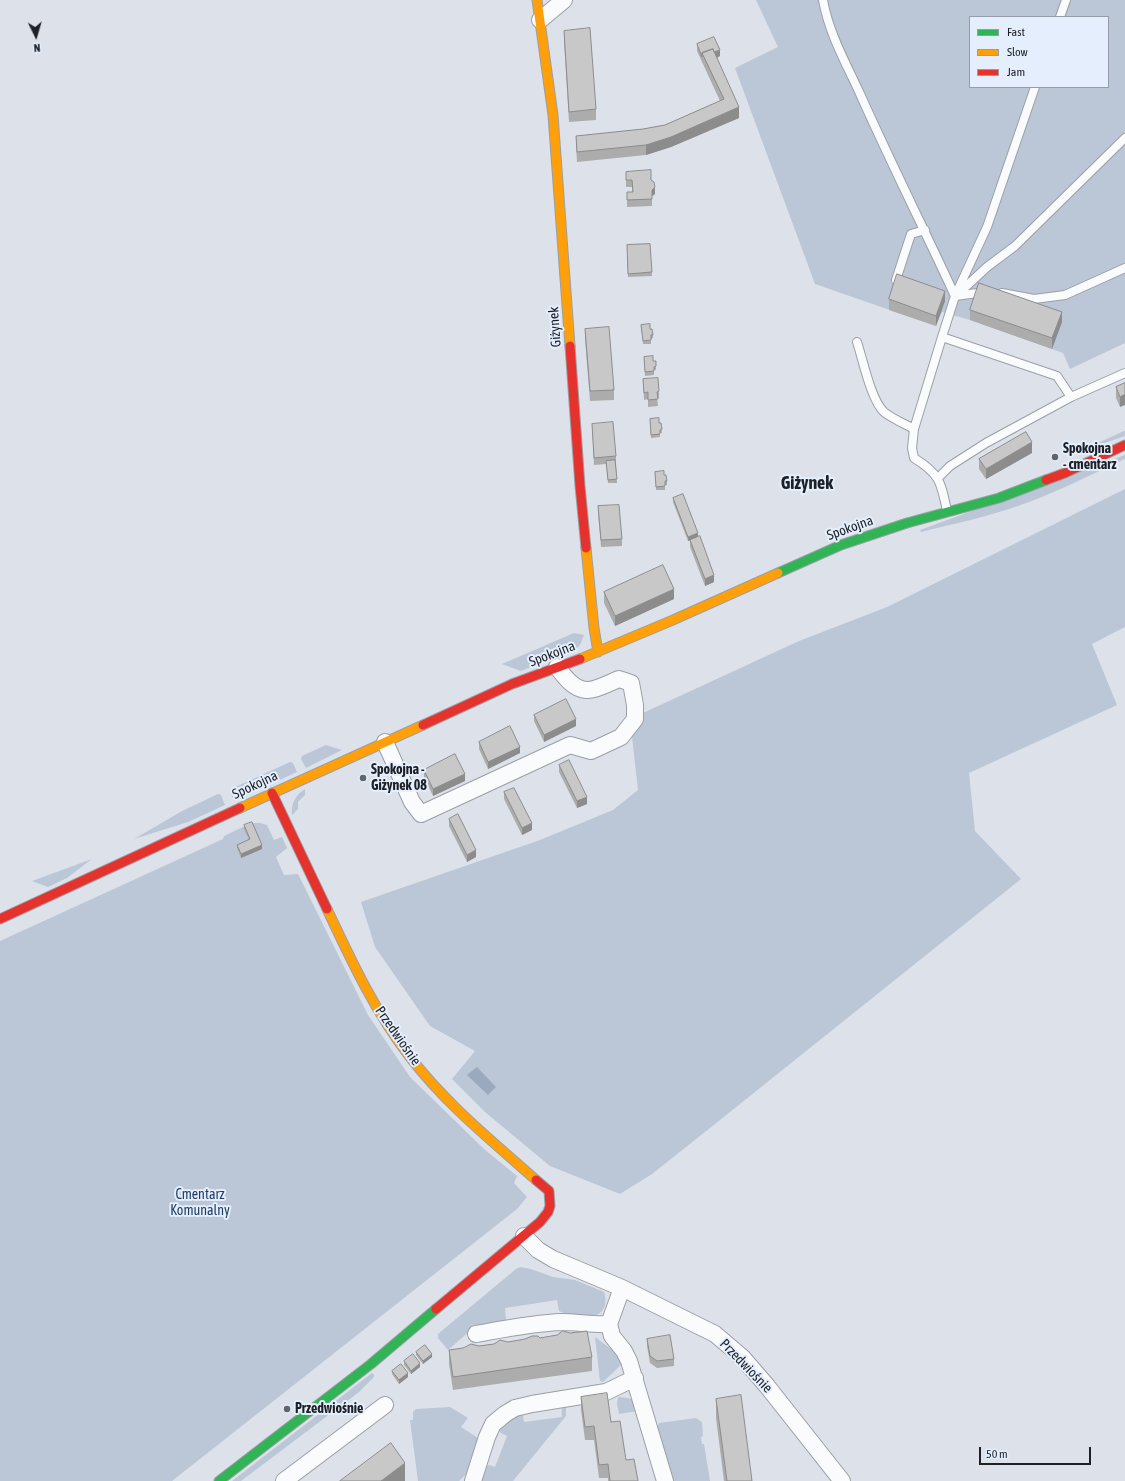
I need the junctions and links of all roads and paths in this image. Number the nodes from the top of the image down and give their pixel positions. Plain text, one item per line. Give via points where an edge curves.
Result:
1 (537, 0) edge
2 (564, 0) edge
3 (824, 0) edge
4 (1066, 0) edge
5 (1060, 16) edge
6 (540, 20) junction
7 (1035, 88) edge
8 (1125, 138) edge
9 (925, 230) junction
10 (1125, 268) edge
11 (910, 285) edge
12 (951, 299) junction
13 (942, 338) junction
14 (858, 342) dead end
15 (1125, 373) edge
16 (1070, 397) junction
17 (914, 429) junction
18 (1125, 445) edge
19 (938, 478) junction
20 (947, 512) junction
21 (598, 652) junction
22 (557, 667) junction
23 (385, 742) junction
24 (272, 793) junction
25 (0, 919) edge
26 (524, 1236) junction
27 (622, 1288) junction
28 (609, 1324) junction
29 (476, 1334) dead end
30 (635, 1378) junction
31 (385, 1405) dead end
32 (219, 1481) edge
33 (284, 1481) edge
34 (473, 1481) edge
35 (665, 1481) edge
36 (842, 1481) edge

1 - 6 street, Giżynek
2 - 6 street
3 - 9 lane via 832,32
4 - 5 lane
6 - 21 street, Giżynek via 553,115 580,486
7 - 12 lane via 987,226
8 - 12 lane via 1015,246
9 - 11 lane via 911,234 896,280
9 - 12 lane
10 - 12 lane via 1065,295 1034,299 993,291
12 - 13 lane
13 - 16 lane via 1057,376
13 - 17 lane
14 - 17 lane via 873,394 882,411
15 - 16 lane
16 - 19 lane via 986,443 950,466
17 - 19 lane via 914,458 925,464
18 - 20 street, Spokojna via 1030,487
19 - 20 lane
20 - 21 street, Spokojna via 841,545
21 - 22 street, Spokojna
22 - 23 street, Spokojna via 512,684
22 - 23 street via 564,677 586,690 619,679 631,683 635,719 621,737 591,751 570,745 421,814 412,802
23 - 24 street, Spokojna
24 - 25 street, Spokojna
24 - 26 street, Przedwiośnie via 352,962 388,1026 440,1092 549,1191 552,1200 547,1215
26 - 27 street, Przedwiośnie via 538,1250 553,1259
26 - 32 street, Przedwiośnie via 371,1364
27 - 28 street
27 - 36 street, Przedwiośnie via 715,1334 742,1357
28 - 29 street via 563,1322
28 - 30 street via 612,1336 624,1351
30 - 34 street via 606,1392 532,1404 515,1408 505,1414 494,1424 487,1437
30 - 35 street
31 - 33 street

